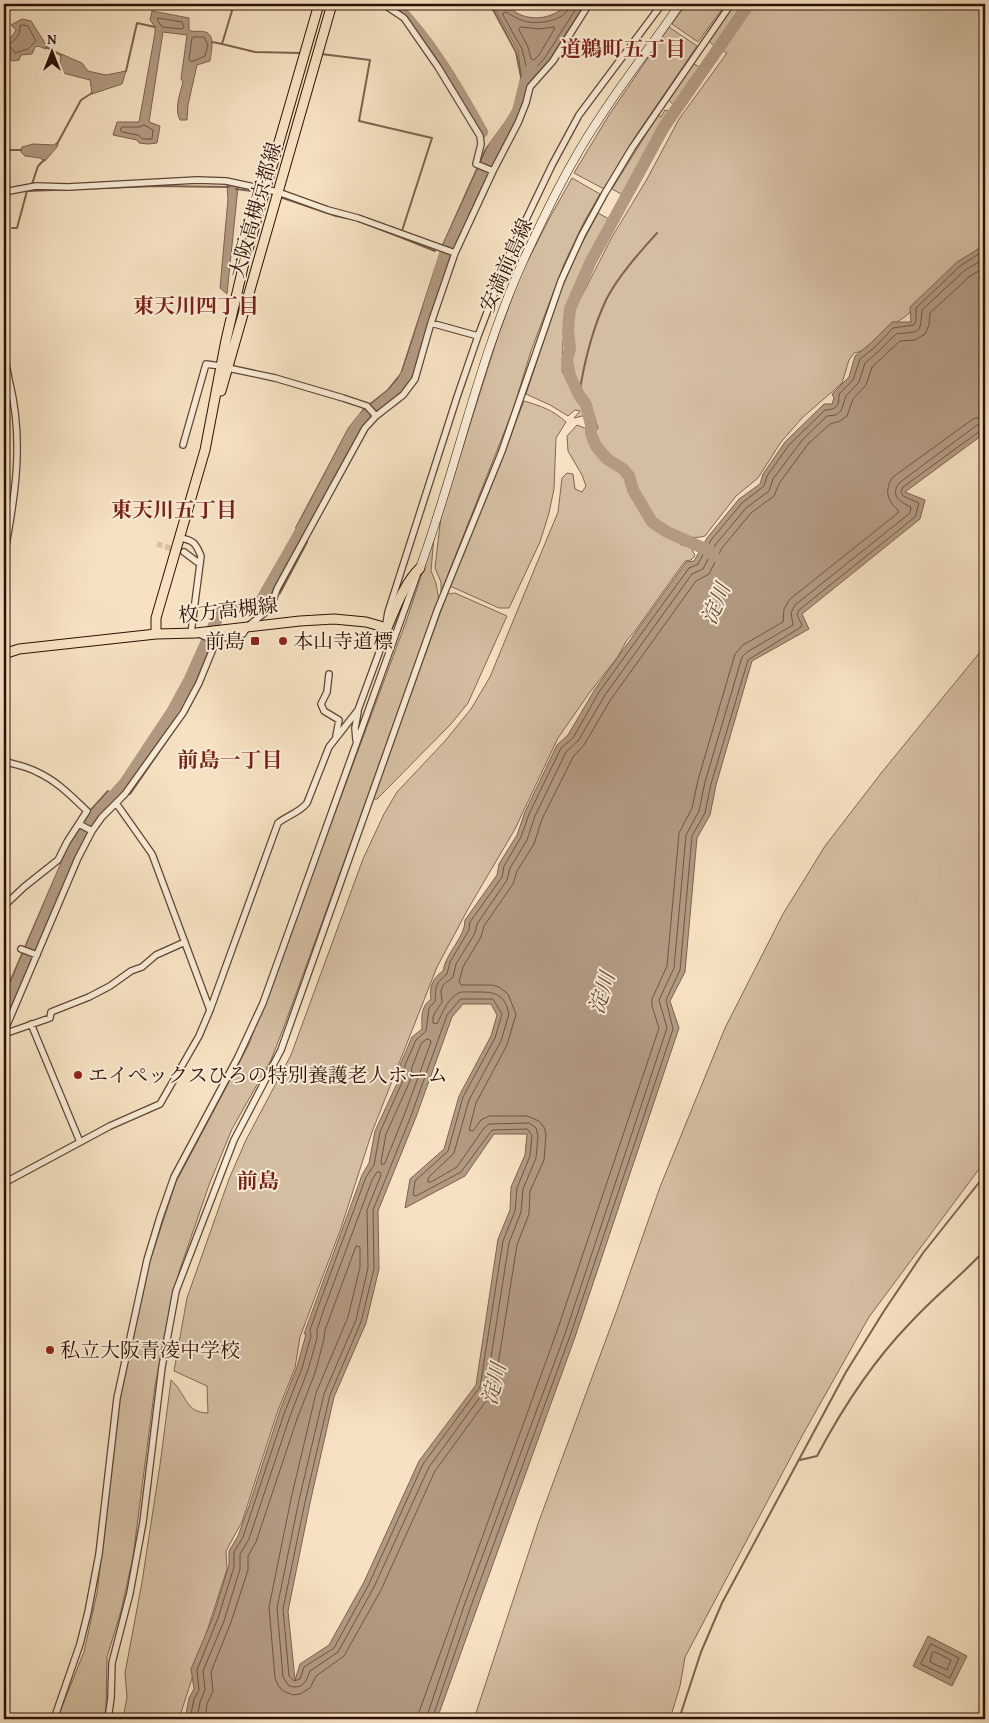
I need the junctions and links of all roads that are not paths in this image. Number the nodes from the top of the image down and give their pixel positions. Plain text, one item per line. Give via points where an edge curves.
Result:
1 (9, 4) edge
2 (319, 4) edge
3 (332, 4) edge
4 (383, 4) edge
5 (589, 4) edge
6 (662, 4) edge
7 (680, 4) edge
8 (731, 4) edge
9 (4, 12) edge
10 (491, 170) junction
11 (266, 188) junction
12 (4, 192) edge
13 (278, 192) junction
14 (455, 253) junction
15 (431, 323) junction
16 (478, 336) junction
17 (4, 358) edge
18 (224, 367) junction
19 (376, 416) junction
20 (183, 445) dead end
21 (180, 538) junction
22 (184, 552) tunnel mouth
23 (4, 556) edge
24 (200, 564) junction
25 (420, 568) junction
26 (246, 627) junction
27 (387, 628) junction
28 (194, 633) junction
29 (156, 634) junction
30 (214, 643) junction
31 (4, 654) edge
32 (329, 674) dead end
33 (358, 710) junction
34 (336, 738) junction
35 (356, 742) junction
36 (4, 761) edge
37 (116, 803) junction
38 (79, 824) junction
39 (92, 831) junction
40 (4, 906) edge
41 (185, 942) junction
42 (21, 949) dead end
43 (37, 955) junction
44 (210, 1010) junction
45 (31, 1024) junction
46 (4, 1033) edge
47 (80, 1142) junction
48 (4, 1183) edge
49 (54, 1719) edge
50 (108, 1719) edge

1 - 9 main road
2 - 11 main road, 大阪高槻京都線
3 - 13 main road, 大阪高槻京都線
4 - 10 street via 404,18 438,67 480,136 476,164
5 - 10 street via 554,61 530,87 518,123
6 - 16 street via 579,115 509,255
7 - 25 main road, 安満前島線 via 597,122 567,173 524,260 496,328
8 - 50 street via 623,163 582,236 562,281 502,451 437,611 281,1050 234,1140 176,1291 162,1366 143,1522 130,1593 112,1663
10 - 14 street
11 - 12 street via 196,180 36,186
11 - 13 street
11 - 18 main road, 大阪高槻京都線 via 244,263
13 - 14 street
13 - 18 main road, 大阪高槻京都線
14 - 15 street
15 - 16 street
15 - 19 street via 415,379 403,395
16 - 27 street via 388,612
17 - 23 street via 16,407 18,444
18 - 19 street via 275,378 367,406
18 - 20 street via 206,364
18 - 21 main road, 大阪高槻京都線
19 - 26 street via 355,444 269,608
21 - 24 street via 189,539 196,546 201,556
21 - 29 main road, 大阪高槻京都線 via 156,618
22 - 24 street
24 - 28 street
25 - 27 main road via 404,590
25 - 35 street
26 - 27 main road, 枚方高槻線 via 334,619
26 - 28 main road, 枚方高槻線
26 - 30 street via 241,635 222,637
27 - 33 street
28 - 29 main road, 枚方高槻線
28 - 30 street
29 - 31 main road, 枚方高槻線 via 19,649
30 - 37 street via 183,713
32 - 34 street via 327,692 321,704 339,720
33 - 34 street
33 - 35 street
34 - 44 street via 324,756 307,803 278,823
35 - 49 street via 259,1011 174,1177 160,1217 147,1260 117,1398 99,1554 88,1612
36 - 38 street via 38,772 61,786 87,811
37 - 39 street
37 - 41 street via 152,854
38 - 39 street
38 - 40 street via 58,860
39 - 43 street
41 - 44 street
41 - 45 street via 89,997 51,1012 50,1018
42 - 43 street
43 - 46 street
44 - 47 street via 160,1104
45 - 46 street
45 - 47 street
47 - 48 street

